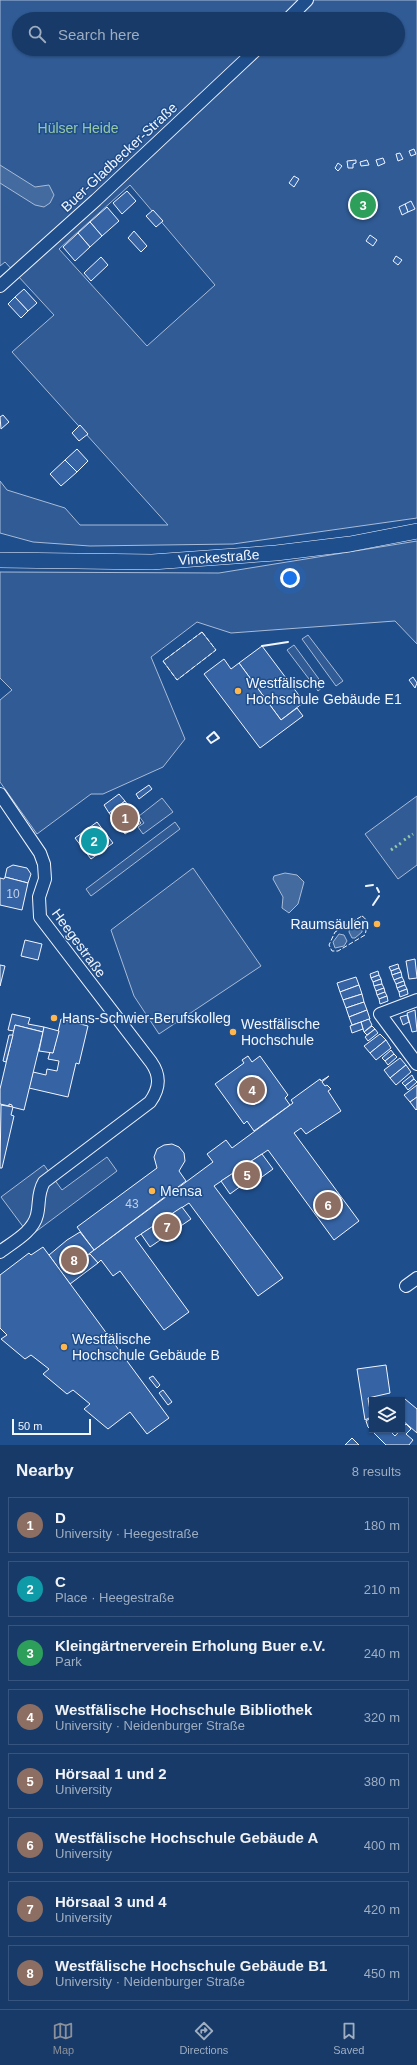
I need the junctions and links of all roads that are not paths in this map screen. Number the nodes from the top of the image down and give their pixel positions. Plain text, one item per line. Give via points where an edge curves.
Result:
1 (307, 0) edge
2 (295, 12) edge
3 (250, 56) edge
4 (0, 286) edge
5 (417, 531) edge
6 (0, 555) edge
7 (0, 560) edge
8 (19, 560) junction
9 (0, 794) edge
10 (417, 1000) edge
11 (412, 1051) edge
12 (417, 1064) edge
13 (0, 1252) edge
14 (417, 1278) edge
15 (406, 1286) dead end

1 - 2 street
3 - 4 street, Buer-Gladbecker-Straße
5 - 8 main road, Vinckestraße via 350,544 276,554 152,562
6 - 8 main road, Vinckestraße
7 - 8 main road, Vinckestraße
9 - 13 street, Heegestraße via 40,853 44,864 45,880 39,897 40,917 151,1062 159,1077 158,1086 150,1102 44,1182 38,1195 37,1215 31,1227
10 - 11 street via 380,1014
11 - 12 street
14 - 15 street

